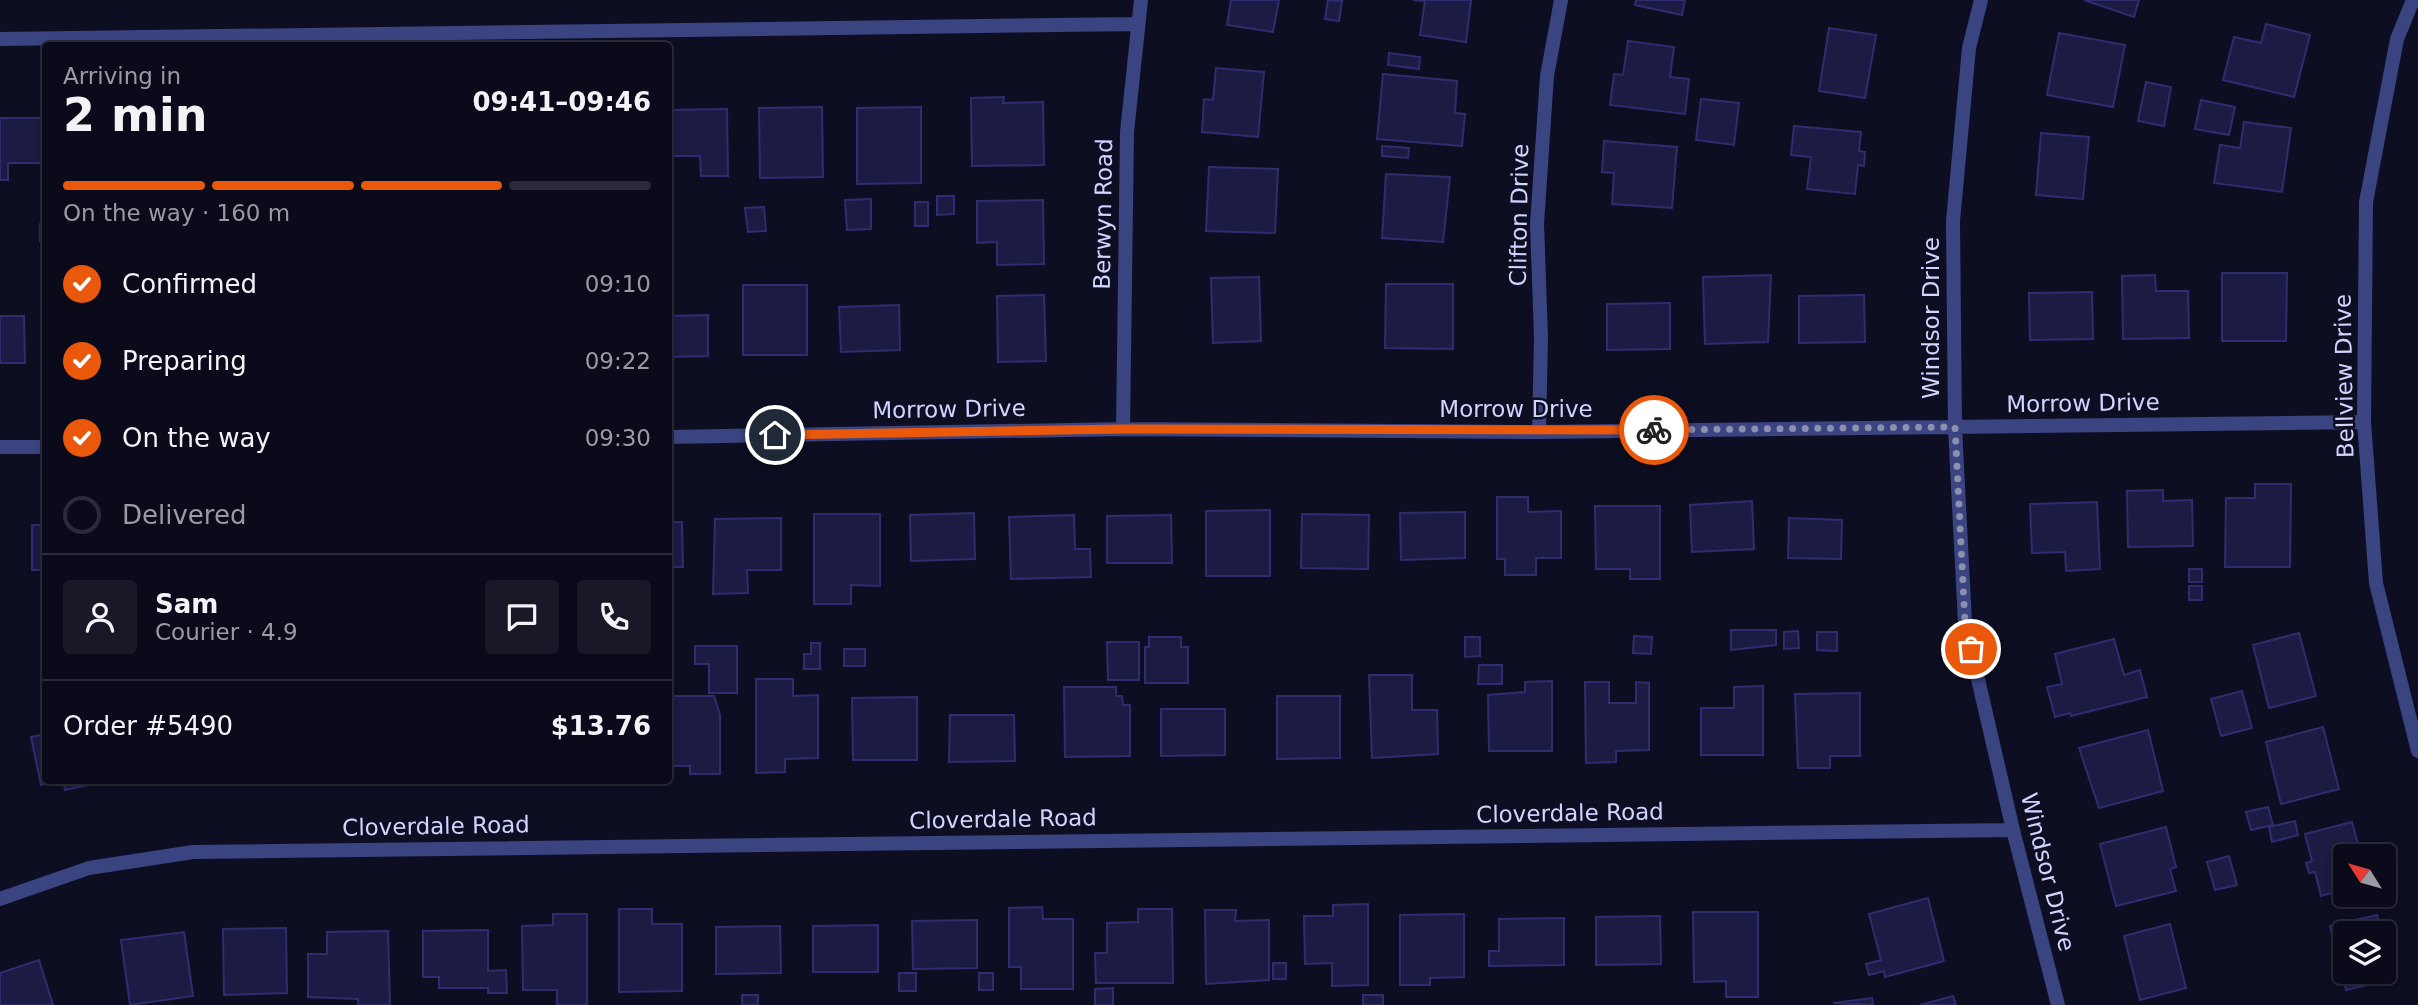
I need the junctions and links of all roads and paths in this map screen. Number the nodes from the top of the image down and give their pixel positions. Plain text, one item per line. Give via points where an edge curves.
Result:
1 (1141, 0) edge
2 (1561, 0) edge
3 (1981, 0) edge
4 (2413, 0) edge
5 (1137, 24) junction
6 (0, 39) edge
7 (2364, 422) junction
8 (1955, 427) junction
9 (1123, 429) junction
10 (1539, 432) junction
11 (672, 436) edge
12 (0, 447) edge
13 (42, 447) edge
14 (2418, 751) edge
15 (2013, 830) junction
16 (0, 899) edge
17 (2058, 1005) edge

1 - 5 street, Berwyn Road
2 - 10 street, Clifton Drive via 1547,76 1536,224
3 - 8 street, Windsor Drive via 1969,48 1953,221
4 - 7 street, Bellview Drive via 2397,39 2366,202
5 - 6 street
5 - 9 street, Berwyn Road via 1128,132
7 - 8 street, Morrow Drive
7 - 14 street, Bellview Drive via 2376,583
8 - 10 street, Morrow Drive
8 - 15 street, Windsor Drive via 1965,623
9 - 10 street, Morrow Drive
9 - 11 street, Morrow Drive
12 - 13 street
15 - 16 street, Cloverdale Road via 193,852 89,868
15 - 17 street, Windsor Drive

